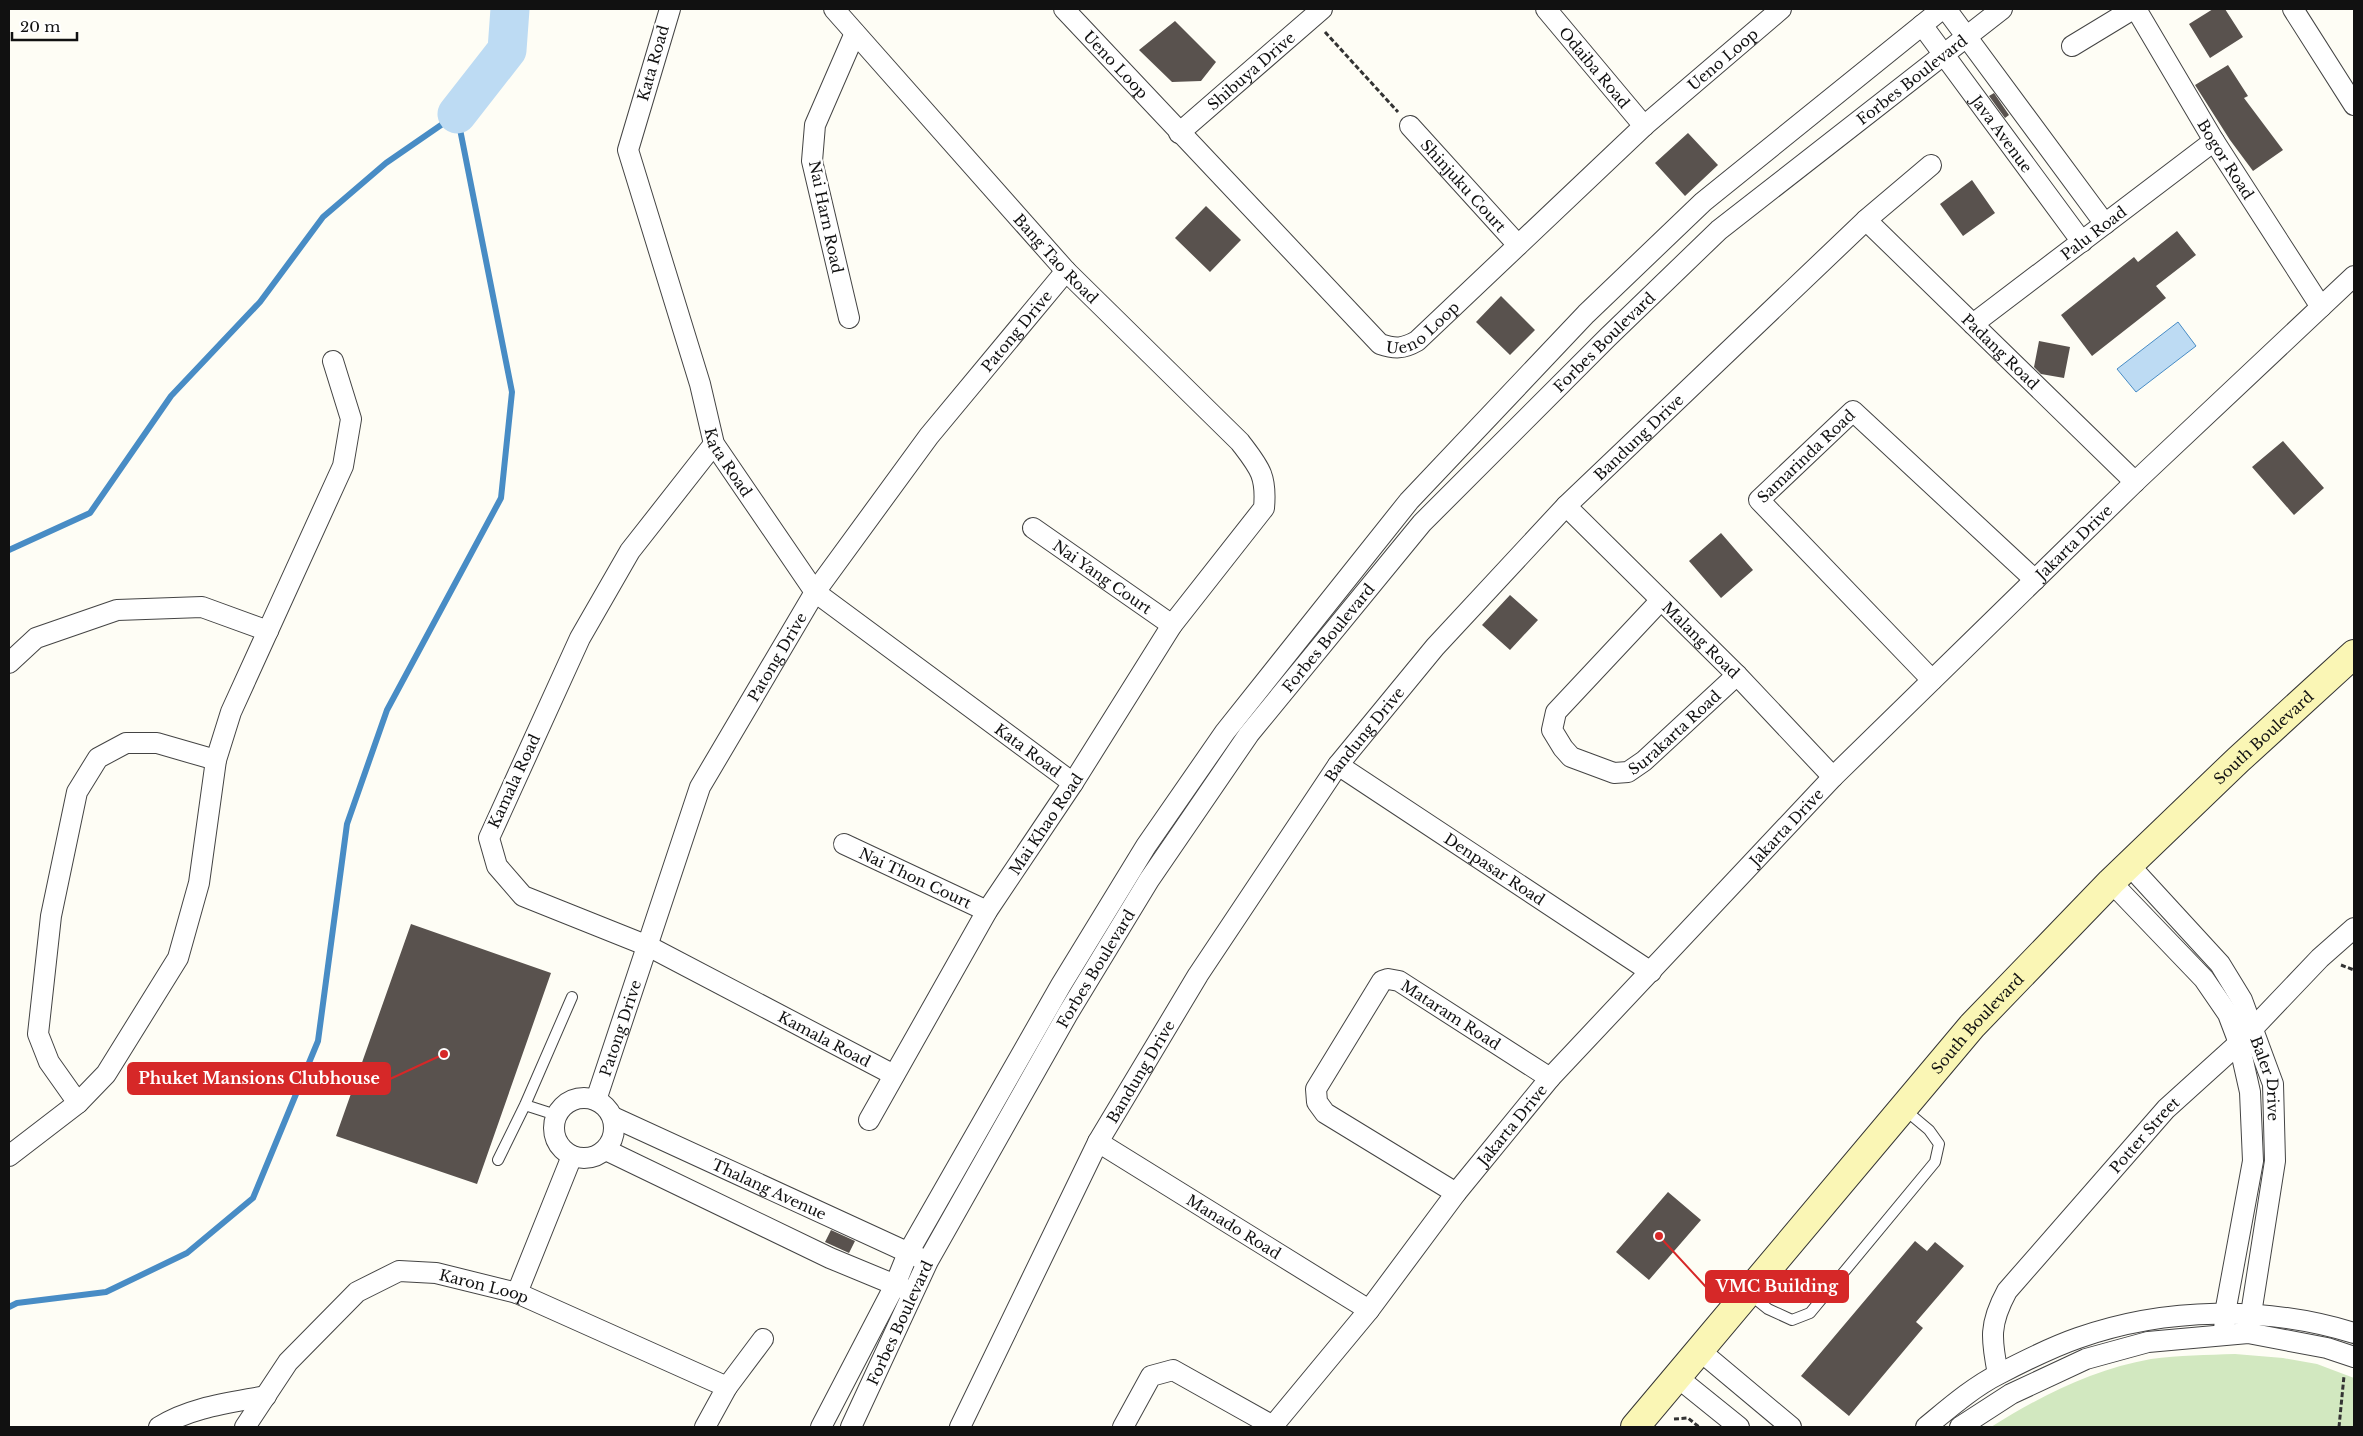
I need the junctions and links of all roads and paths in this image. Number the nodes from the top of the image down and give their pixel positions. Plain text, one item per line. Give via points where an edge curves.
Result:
1 (670, 9) edge
2 (834, 9) edge
3 (1064, 9) edge
4 (1546, 9) edge
5 (1942, 9) edge
6 (1946, 9) edge
7 (2002, 9) edge
8 (2135, 9) edge
9 (2293, 9) edge
10 (1774, 11) edge
11 (1316, 13) edge
12 (1922, 25) junction
13 (855, 33) junction
14 (1965, 36) junction
15 (2072, 46) dead end
16 (1943, 53) junction
17 (2354, 105) edge
18 (1410, 126) joint
19 (1644, 126) junction
20 (1179, 133) junction
21 (2214, 142) junction
22 (1931, 166) dead end
23 (1866, 220) junction
24 (2105, 224) junction
25 (2082, 242) junction
26 (1518, 245) junction
27 (1066, 271) junction
28 (2354, 276) edge
29 (2321, 307) junction
30 (849, 318) dead end
31 (1973, 324) junction
32 (333, 361) dead end
33 (714, 444) junction
34 (2135, 482) junction
35 (1566, 506) junction
36 (1264, 508) joint
37 (1033, 528) dead end
38 (2035, 580) junction
39 (815, 592) junction
40 (1661, 600) junction
41 (1172, 625) junction
42 (268, 631) junction
43 (2354, 654) edge
44 (9, 662) edge
45 (1737, 675) junction
46 (1932, 680) junction
47 (216, 760) junction
48 (1338, 765) junction
49 (1833, 777) junction
50 (1073, 783) junction
51 (844, 844) dead end
52 (2121, 874) junction
53 (987, 911) junction
54 (2354, 928) edge
55 (648, 946) junction
56 (1651, 972) junction
57 (572, 997) dead end
58 (2254, 1028) junction
59 (2239, 1043) junction
60 (894, 1075) junction
61 (1550, 1078) junction
62 (596, 1100) junction
63 (78, 1103) junction
64 (525, 1105) junction
65 (1904, 1109) junction
66 (556, 1115) junction
67 (612, 1117) junction
68 (869, 1120) dead end
69 (1098, 1142) junction
70 (606, 1150) junction
71 (9, 1156) edge
72 (572, 1156) junction
73 (498, 1160) dead end
74 (1456, 1194) junction
75 (908, 1253) junction
76 (928, 1261) junction
77 (895, 1285) junction
78 (1748, 1292) junction
79 (517, 1293) junction
80 (914, 1293) junction
81 (1369, 1310) junction
82 (2225, 1313) junction
83 (2249, 1323) junction
84 (2354, 1333) edge
85 (2224, 1334) junction
86 (763, 1338) dead end
87 (1699, 1350) junction
88 (2354, 1356) edge
89 (1998, 1374) junction
90 (2349, 1376) dead end
91 (1677, 1377) junction
92 (727, 1387) junction
93 (266, 1396) junction
94 (1672, 1419) dead end
95 (1273, 1426) edge
96 (158, 1427) edge
97 (245, 1427) edge
98 (705, 1427) edge
99 (821, 1427) edge
100 (851, 1427) edge
101 (960, 1427) edge
102 (1123, 1427) edge
103 (1635, 1427) edge
104 (1699, 1427) edge
105 (1739, 1427) edge
106 (1791, 1427) edge
107 (1926, 1427) edge
108 (1960, 1427) edge
109 (2340, 1427) edge

1 - 33 street, Kata Road via 628,150 700,384
2 - 13 street, Bang Tao Road
3 - 20 street, Ueno Loop
4 - 19 street, Odaiba Road
5 - 12 street, Forbes Boulevard
6 - 14 street, Java Avenue
7 - 14 street, Forbes Boulevard
8 - 15 street
8 - 21 street, Bogor Road
9 - 17 street
10 - 19 street, Ueno Loop
11 - 18 path
11 - 20 street, Shibuya Drive
12 - 16 street, Java Avenue
12 - 75 street, Forbes Boulevard via 1703,202 1586,314 1409,501 1225,732 1146,846 1061,985
13 - 27 street, Bang Tao Road
13 - 30 street, Nai Harn Road via 815,125 812,161
14 - 16 street, Forbes Boulevard
14 - 24 street, Java Avenue
16 - 25 street, Java Avenue
16 - 76 street, Forbes Boulevard via 1719,230 1422,523 1249,734 1149,880 1067,1016
18 - 26 street, Shinjuku Court
19 - 26 street, Ueno Loop
20 - 26 street, Ueno Loop via 1380,344 1394,349 1417,341
21 - 24 street, Palu Road
21 - 29 street, Bogor Road
22 - 23 street, Bandung Drive
23 - 31 street, Padang Road
23 - 35 street, Bandung Drive
24 - 25 street, Palu Road
25 - 31 street, Palu Road
27 - 36 street, Bang Tao Road via 1240,442 1258,465 1266,487
27 - 39 street, Patong Drive via 929,436
28 - 29 street, Jakarta Drive
29 - 34 street, Jakarta Drive
31 - 34 street, Padang Road
32 - 42 street via 351,419 342,466
33 - 39 street, Kata Road
33 - 55 street, Kamala Road via 630,551 580,638 488,838 497,866 523,896
34 - 38 street, Jakarta Drive
35 - 40 street, Malang Road
35 - 48 street, Bandung Drive via 1434,647
36 - 41 street, Mai Khao Road
37 - 41 street, Nai Yang Court
38 - 46 street, Jakarta Drive
38 - 46 street, Samarinda Road via 1854,411 1759,500
39 - 50 street, Kata Road
39 - 55 street, Patong Drive via 700,787
40 - 45 street, Malang Road
40 - 45 street, Surakarta Road via 1556,712 1552,730 1572,757 1614,772 1628,772
41 - 50 street, Mai Khao Road
42 - 44 street via 202,607 117,610 36,638
42 - 47 street via 231,712
43 - 52 main road, South Boulevard via 2238,760
45 - 49 street, Malang Road
46 - 49 street, Jakarta Drive
47 - 63 street via 199,883 178,958 106,1074
47 - 63 street via 157,743 126,743 98,758 77,792 51,916 38,1034 49,1062
48 - 56 street, Denpasar Road
48 - 69 street, Bandung Drive via 1198,975
49 - 56 street, Jakarta Drive
50 - 53 street, Mai Khao Road
51 - 53 street, Nai Thon Court
52 - 58 street, Baler Drive via 2220,964 2242,1000
52 - 59 street, Baler Drive via 2204,979 2228,1014
52 - 65 main road, South Boulevard via 1972,1026
53 - 60 street, Mai Khao Road
54 - 58 street, Potter Street via 2320,958
55 - 60 street, Kamala Road
55 - 62 street, Patong Drive
56 - 61 street, Jakarta Drive
57 - 64 lane
58 - 59 street, Potter Street
58 - 83 street, Baler Drive via 2273,1084 2275,1161
59 - 82 street, Baler Drive via 2250,1092 2254,1161
59 - 89 street, Potter Street via 2166,1109 2007,1292 1995,1314 1992,1343
60 - 68 street, Mai Khao Road
61 - 74 street, Jakarta Drive
61 - 74 street, Mataram Road via 1399,981 1382,980 1316,1089 1317,1102 1325,1113
62 - 66 street via 587,1098 569,1102
62 - 67 street
63 - 71 street
64 - 66 lane
64 - 73 lane
65 - 78 main road, South Boulevard
65 - 78 lane via 1929,1130 1939,1144 1935,1162 1810,1313 1792,1320 1768,1309
66 - 72 street via 554,1134 564,1151
67 - 70 street via 614,1134
67 - 75 street, Thalang Avenue
69 - 81 street, Manado Road
69 - 101 street, Bandung Drive
70 - 72 street via 590,1158
70 - 77 street via 830,1258
72 - 79 street
74 - 81 street, Jakarta Drive
75 - 76 street, Thalang Avenue
75 - 77 street, Forbes Boulevard
76 - 80 street, Forbes Boulevard
77 - 80 street
77 - 99 street, Forbes Boulevard
78 - 87 main road, South Boulevard
79 - 92 street, Karon Loop
79 - 93 street, Karon Loop via 436,1273 399,1271 357,1292 288,1362
80 - 100 street, Forbes Boulevard
81 - 95 street, Jakarta Drive
82 - 83 street
82 - 85 street, Baler Drive
82 - 89 street via 2145,1320 2078,1338
83 - 84 street via 2333,1326
83 - 85 street
83 - 88 street
85 - 108 street via 2148,1342 2086,1358 2011,1394
86 - 92 street
87 - 91 main road, South Boulevard
87 - 106 street
89 - 107 street
90 - 109 path via 2344,1374
91 - 103 main road, South Boulevard
91 - 105 street
92 - 98 street
93 - 96 street via 198,1409
93 - 97 street, Karon Loop
94 - 104 path via 1688,1418
95 - 102 street via 1173,1370 1151,1376

